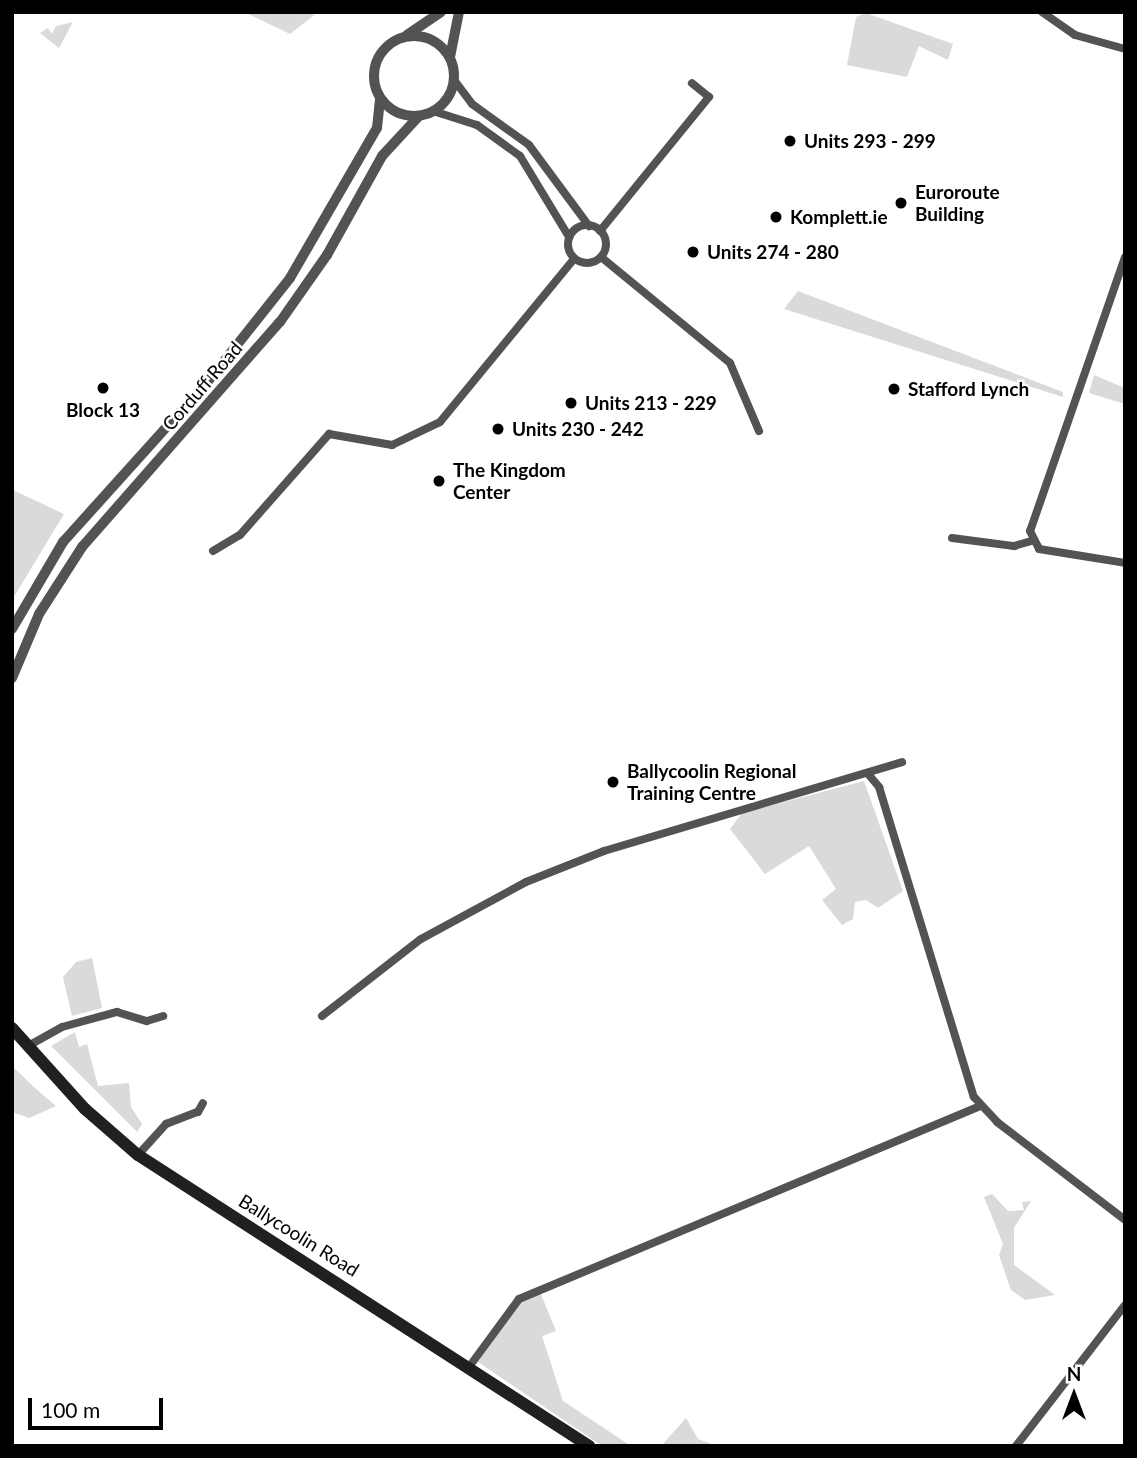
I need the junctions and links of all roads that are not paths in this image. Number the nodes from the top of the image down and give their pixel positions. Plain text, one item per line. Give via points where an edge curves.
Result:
1 (441, 12) edge
2 (459, 12) edge
3 (1042, 12) edge
4 (401, 38) junction
5 (1125, 49) edge
6 (450, 60) junction
7 (453, 80) junction
8 (692, 83) dead end
9 (380, 98) junction
10 (433, 111) junction
11 (419, 116) junction
12 (590, 226) junction
13 (600, 231) junction
14 (569, 237) junction
15 (601, 257) junction
16 (1125, 257) edge
17 (574, 259) junction
18 (759, 431) dead end
19 (952, 538) dead end
20 (1032, 541) junction
21 (213, 551) dead end
22 (1125, 563) edge
23 (12, 629) edge
24 (12, 678) edge
25 (902, 762) dead end
26 (869, 775) junction
27 (163, 1016) dead end
28 (322, 1016) dead end
29 (12, 1028) edge
30 (28, 1046) junction
31 (203, 1102) dead end
32 (980, 1106) junction
33 (138, 1155) junction
34 (1125, 1220) edge
35 (1125, 1305) edge
36 (469, 1367) junction
37 (589, 1446) edge
38 (1016, 1446) edge

1 - 4 street
2 - 6 street
3 - 5 street via 1075,35
4 - 6 street via 435,43
4 - 9 street via 377,62
6 - 7 street
7 - 10 street
7 - 12 street via 466,98 529,145
8 - 13 street via 709,97
9 - 11 street via 397,112
9 - 23 street, Corduff Road via 377,128 290,278 209,380 62,542
10 - 11 street
10 - 14 street via 477,125 520,156
11 - 24 street, Corduff Road via 382,156 334,244 280,322 67,567
12 - 13 street
12 - 14 street
13 - 15 street via 606,246
14 - 17 street
15 - 17 street via 585,264
15 - 18 street via 730,363
16 - 20 street via 1032,522
17 - 21 street via 440,422 392,446 329,434 240,536
19 - 20 street via 1014,546
20 - 22 street via 1039,550
25 - 26 street
26 - 28 street via 604,851 526,882 421,939
26 - 32 street via 879,787
27 - 30 street via 147,1021 117,1012 62,1027
29 - 30 main road, Ballycoolin Road
30 - 33 main road, Ballycoolin Road
31 - 33 street via 198,1112 166,1124
32 - 34 street
32 - 36 street via 519,1299
33 - 36 main road, Ballycoolin Road
35 - 38 street
36 - 37 main road, Ballycoolin Road

